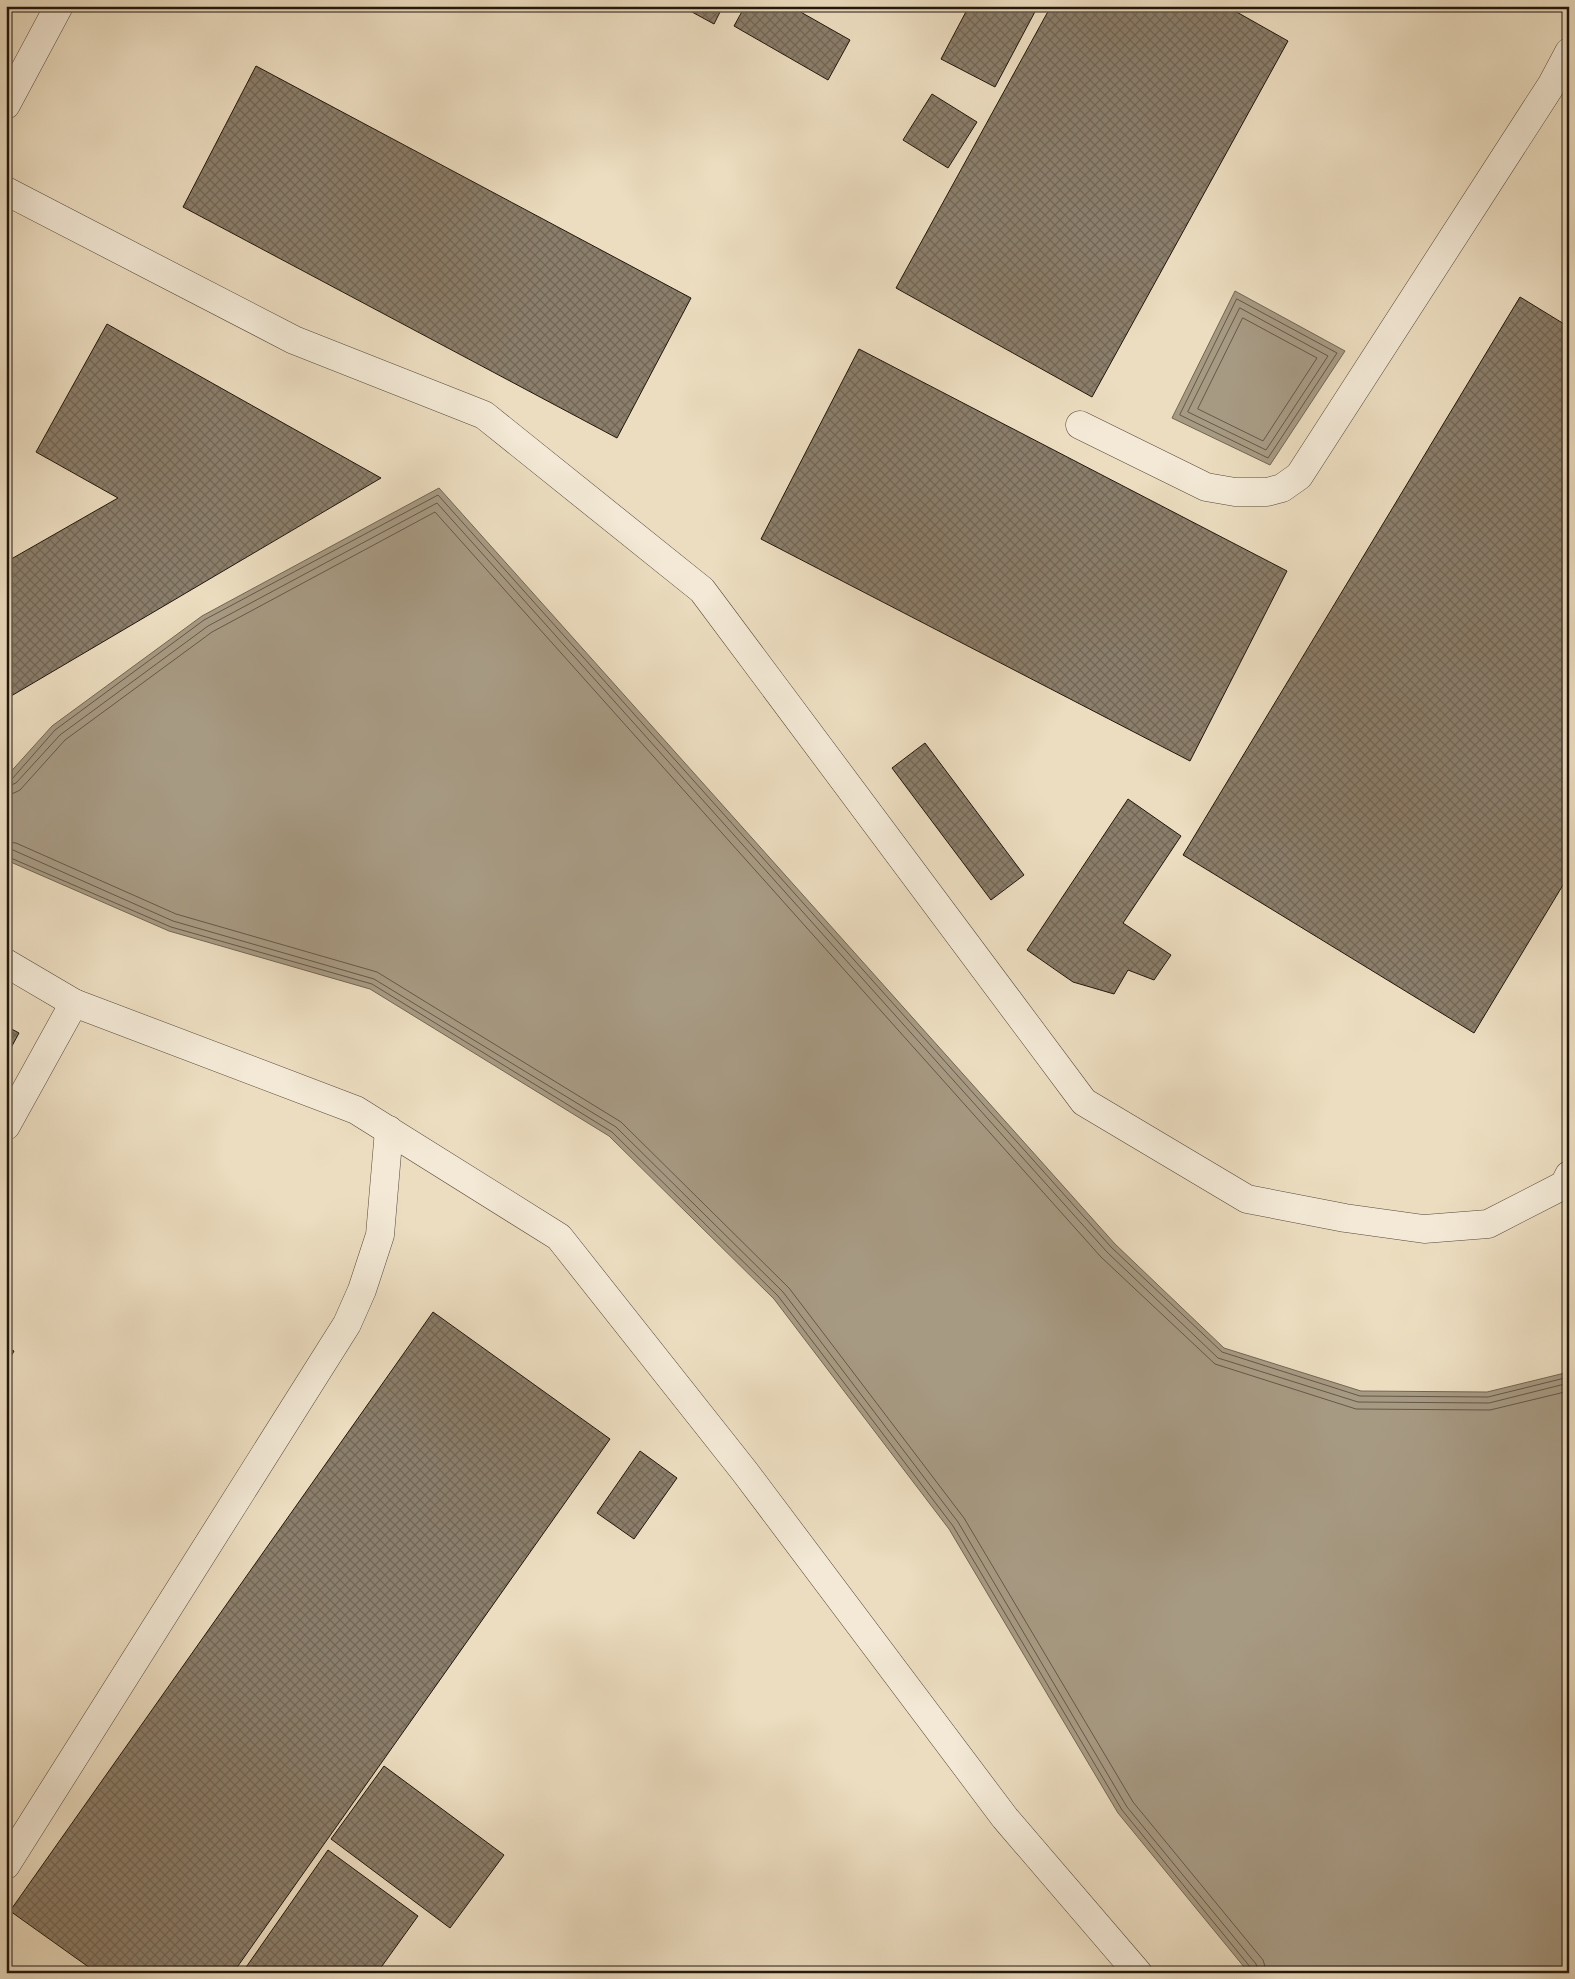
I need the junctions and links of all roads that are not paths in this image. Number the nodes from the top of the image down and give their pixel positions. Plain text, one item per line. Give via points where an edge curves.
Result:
1 (59, 6) edge
2 (1569, 52) edge
3 (6, 105) edge
4 (6, 192) edge
5 (1080, 425) dead end
6 (6, 963) edge
7 (74, 1003) junction
8 (6, 1126) edge
9 (389, 1130) junction
10 (1569, 1176) edge
11 (6, 1865) edge
12 (1138, 1973) edge

1 - 3 street
2 - 5 street via 1552,84 1299,476 1282,488 1267,492 1235,492 1206,487
4 - 10 street via 294,340 484,415 702,590 1084,1102 1247,1199 1345,1218 1424,1229 1488,1224 1564,1185
6 - 7 street
7 - 8 street
7 - 9 street via 356,1110
9 - 11 street via 380,1235 347,1324
9 - 12 street via 559,1237 745,1472 1005,1818

